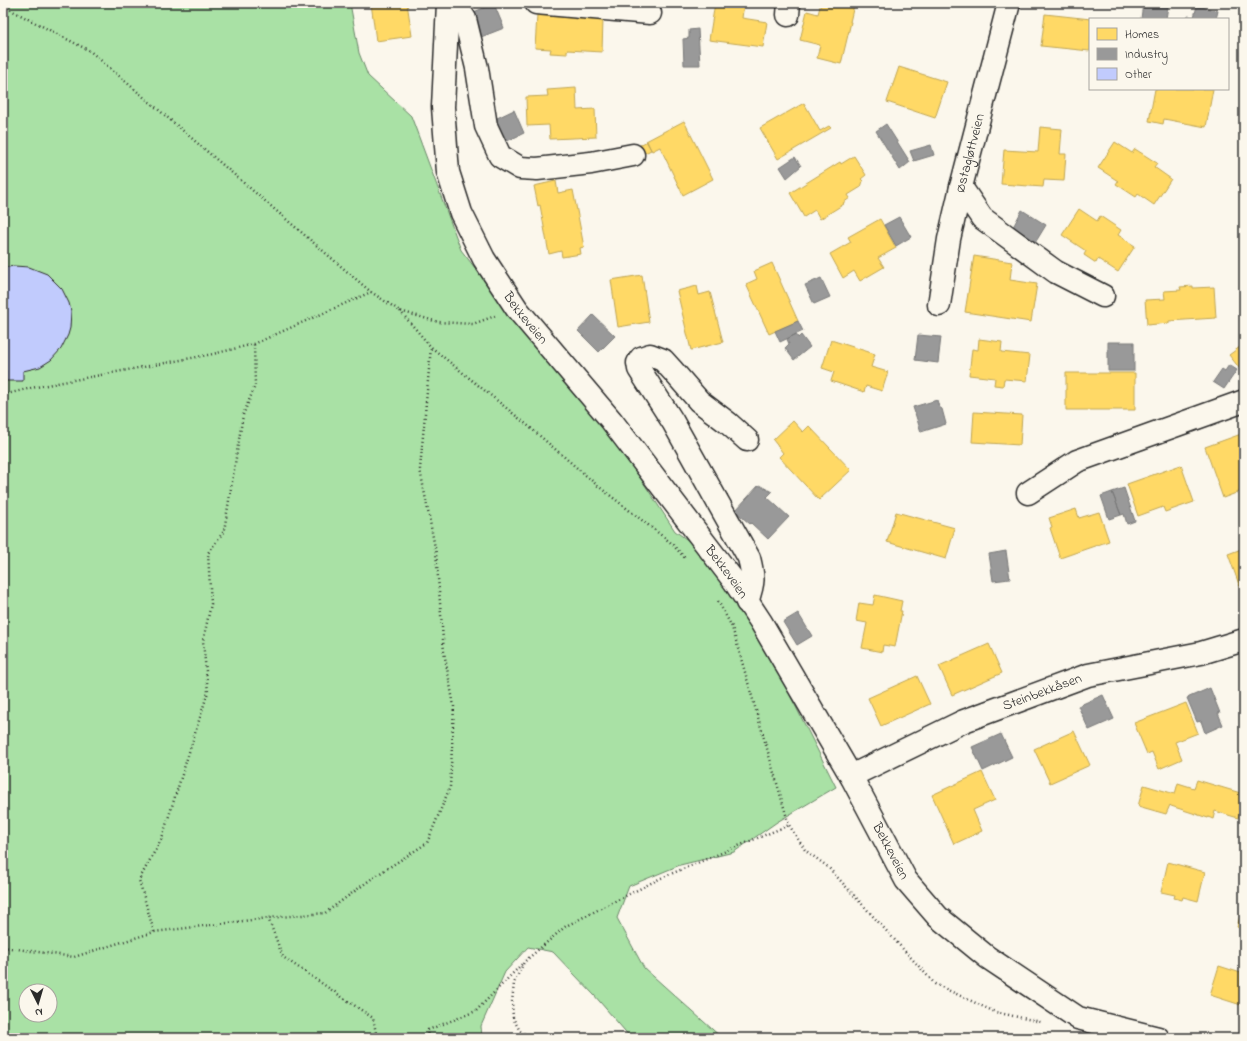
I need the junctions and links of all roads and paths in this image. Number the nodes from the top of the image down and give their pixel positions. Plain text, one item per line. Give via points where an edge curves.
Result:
1 (450, 3) edge
2 (536, 3) edge
3 (1009, 3) edge
4 (3, 6) edge
5 (650, 13) dead end
6 (633, 155) dead end
7 (961, 187) junction
8 (371, 292) junction
9 (1103, 296) dead end
10 (939, 304) dead end
11 (517, 309) junction
12 (400, 311) junction
13 (254, 344) junction
14 (431, 347) junction
15 (3, 396) edge
16 (1244, 401) edge
17 (747, 440) dead end
18 (1028, 493) dead end
19 (690, 563) dead end
20 (717, 600) dead end
21 (747, 602) junction
22 (1244, 640) edge
23 (851, 776) junction
24 (789, 825) junction
25 (268, 918) junction
26 (154, 932) junction
27 (3, 947) edge
28 (524, 962) junction
29 (995, 1012) dead end
30 (377, 1038) edge
31 (427, 1038) edge
32 (531, 1038) edge
33 (1158, 1038) edge

1 - 6 street via 456,5 465,19 477,68 486,126 500,156 520,168 537,169
1 - 11 street, Bekkeveien via 443,107 448,172 460,213 484,258
2 - 5 street
3 - 7 street, Østagløttveien
4 - 8 path via 90,52
7 - 9 street via 982,218 1056,272
7 - 10 street, Østagløttveien
8 - 12 path
8 - 13 path
11 - 12 path via 473,324 438,322
11 - 21 street, Bekkeveien via 611,420
12 - 14 path
13 - 15 path via 30,388
13 - 26 path via 256,386 242,415 224,530 208,553 211,604 203,641 208,692 162,838 139,880
14 - 19 path via 598,486 670,542
14 - 25 path via 420,469 436,553 444,652 454,706 450,787 427,842 325,913
16 - 18 street via 1077,461
17 - 21 street via 699,400 663,360 650,355 641,358 638,363 639,369 674,422 749,558 754,577
20 - 24 path via 732,627
21 - 23 street, Bekkeveien
22 - 23 street, Steinbekkåsen via 1201,653 1088,675 964,721
23 - 33 street, Bekkeveien via 906,880 938,917 987,957 1078,1018
24 - 28 path via 661,878 566,926
24 - 29 path via 805,850 828,867 935,984
25 - 26 path
25 - 30 path via 284,957 373,1018
26 - 27 path via 74,957
28 - 31 path via 476,1011 428,1030
28 - 32 path via 514,983 513,1018 520,1031

